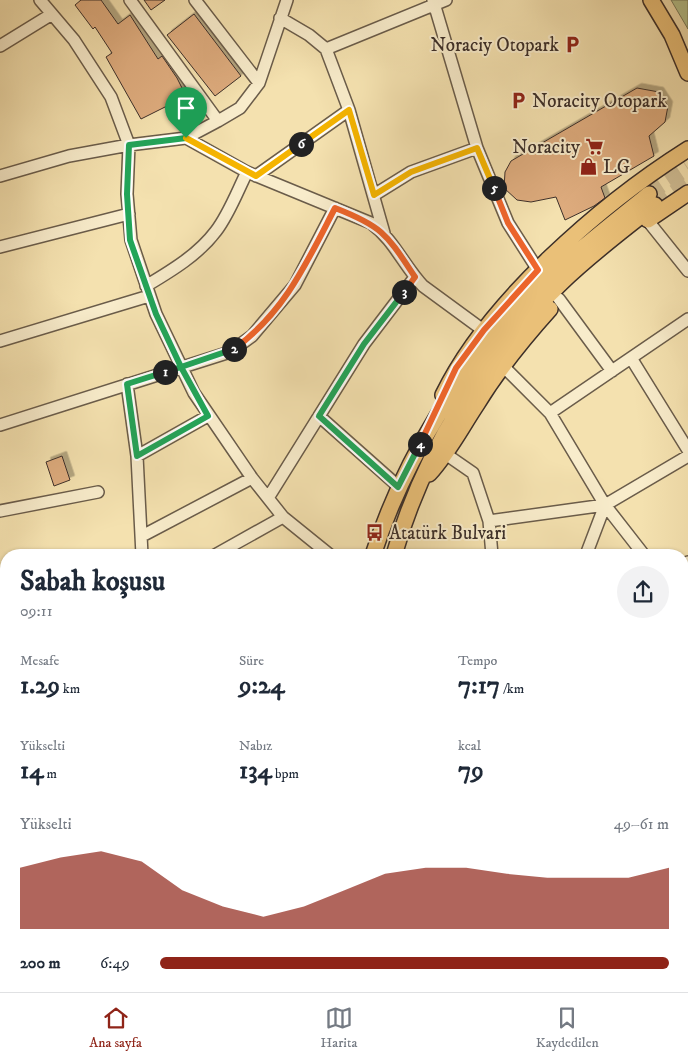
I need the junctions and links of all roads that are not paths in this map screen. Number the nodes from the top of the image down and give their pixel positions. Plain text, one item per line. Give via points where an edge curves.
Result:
1 (40, 0) edge
2 (130, 0) edge
3 (287, 0) edge
4 (446, 0) edge
5 (651, 0) edge
6 (197, 1) edge
7 (433, 2) edge
8 (52, 14) junction
9 (280, 18) junction
10 (672, 35) junction
11 (0, 46) edge
12 (326, 49) junction
13 (688, 52) edge
14 (688, 73) edge
15 (259, 83) junction
16 (349, 110) junction
17 (218, 121) junction
18 (186, 138) junction
19 (129, 145) junction
20 (477, 148) junction
21 (688, 149) edge
22 (251, 174) junction
23 (0, 176) edge
24 (688, 193) edge
25 (374, 195) junction
26 (335, 208) junction
27 (129, 214) junction
28 (648, 221) junction
29 (384, 233) junction
30 (0, 246) edge
31 (538, 270) junction
32 (688, 271) edge
33 (415, 277) junction
34 (148, 291) junction
35 (559, 299) junction
36 (688, 320) edge
37 (484, 330) junction
38 (0, 341) edge
39 (631, 358) junction
40 (502, 366) junction
41 (181, 367) junction
42 (612, 371) junction
43 (127, 384) junction
44 (550, 413) junction
45 (208, 416) junction
46 (319, 416) junction
47 (0, 425) edge
48 (688, 450) edge
49 (447, 455) junction
50 (137, 456) junction
51 (688, 456) edge
52 (252, 478) junction
53 (420, 484) junction
54 (398, 487) junction
55 (98, 492) dead end
56 (268, 498) junction
57 (605, 505) junction
58 (0, 511) edge
59 (283, 516) junction
60 (489, 522) junction
61 (142, 536) junction
62 (142, 549) edge
63 (225, 549) edge
64 (323, 549) edge
65 (375, 549) edge
66 (396, 549) edge
67 (491, 549) edge
68 (588, 549) edge
69 (639, 549) edge

1 - 8 street
2 - 17 street
3 - 9 street
4 - 7 street
5 - 10 main road
6 - 15 street
7 - 12 street
7 - 20 street
8 - 11 street
8 - 19 street via 74,40 111,97
9 - 12 street
9 - 15 street
10 - 13 main road
10 - 14 main road
12 - 16 street
15 - 17 street via 240,108
16 - 22 street
16 - 25 street
17 - 18 street
18 - 19 street
18 - 22 street
19 - 23 street via 69,156
19 - 27 street
20 - 25 street via 411,172
20 - 31 street via 508,223
21 - 31 main road via 648,175
22 - 26 street
22 - 34 street via 216,230 200,248
24 - 28 main road
25 - 29 street
26 - 29 street via 372,223
26 - 41 street via 295,285 252,336 230,352
27 - 30 street
27 - 34 street via 130,240
28 - 32 street
28 - 35 main road via 604,256
29 - 33 street
31 - 37 main road
33 - 37 street
33 - 46 street via 364,344
34 - 38 street
34 - 41 street
35 - 40 main road
35 - 42 street
36 - 39 street
37 - 54 main road via 456,368
39 - 42 street
39 - 48 street
40 - 44 street
40 - 49 main road
41 - 43 street
41 - 45 street
42 - 44 street
43 - 47 street
43 - 50 street
44 - 57 street
45 - 50 street
45 - 52 street
46 - 54 street
46 - 56 street
49 - 53 main road
49 - 60 street via 473,474
50 - 61 street
51 - 57 street
52 - 56 street
52 - 61 street
53 - 54 main road via 466,396 508,339 561,283 652,199 576,253 495,334 450,397
53 - 66 main road
54 - 65 main road
55 - 58 street
56 - 59 street
57 - 60 street
57 - 68 street
57 - 69 street
59 - 63 street
59 - 64 street
60 - 67 street
61 - 62 street

